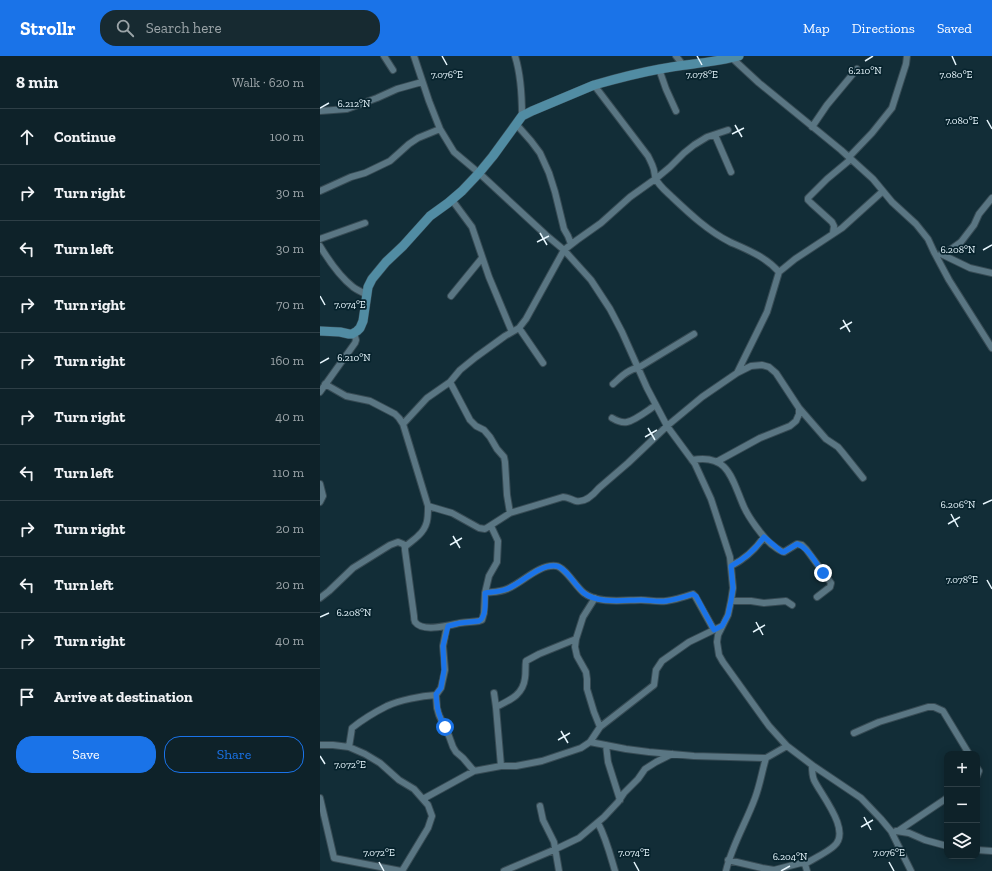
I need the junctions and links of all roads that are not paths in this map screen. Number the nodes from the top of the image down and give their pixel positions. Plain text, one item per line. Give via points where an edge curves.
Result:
1 (384, 56) edge
2 (414, 56) edge
3 (515, 56) edge
4 (676, 56) edge
5 (907, 56) edge
6 (736, 57) edge
7 (683, 66) junction
8 (659, 69) junction
9 (857, 69) dead end
10 (392, 70) dead end
11 (422, 82) junction
12 (594, 86) junction
13 (320, 111) edge
14 (676, 111) dead end
15 (522, 116) junction
16 (516, 124) junction
17 (812, 127) junction
18 (440, 129) junction
19 (728, 130) dead end
20 (715, 135) junction
21 (850, 158) junction
22 (480, 172) junction
23 (730, 172) dead end
24 (656, 179) junction
25 (320, 191) edge
26 (883, 191) junction
27 (992, 198) edge
28 (452, 200) junction
29 (365, 223) dead end
30 (833, 233) junction
31 (320, 238) edge
32 (571, 244) junction
33 (320, 246) edge
34 (564, 250) junction
35 (934, 252) junction
36 (943, 255) junction
37 (482, 258) junction
38 (779, 272) junction
39 (992, 273) edge
40 (367, 295) junction
41 (451, 296) dead end
42 (519, 328) junction
43 (320, 332) edge
44 (512, 332) junction
45 (354, 333) junction
46 (694, 334) dead end
47 (992, 348) edge
48 (543, 363) dead end
49 (638, 368) junction
50 (737, 373) junction
51 (450, 382) junction
52 (325, 384) junction
53 (613, 384) dead end
54 (320, 392) edge
55 (656, 405) junction
56 (799, 408) junction
57 (612, 418) dead end
58 (403, 424) junction
59 (667, 426) junction
60 (692, 460) junction
61 (718, 461) junction
62 (862, 478) dead end
63 (320, 484) edge
64 (320, 502) edge
65 (428, 506) junction
66 (510, 513) junction
67 (491, 526) junction
68 (764, 537) junction
69 (406, 547) junction
70 (731, 566) junction
71 (485, 593) junction
72 (817, 597) dead end
73 (320, 598) edge
74 (595, 598) junction
75 (731, 601) junction
76 (792, 605) dead end
77 (448, 626) junction
78 (722, 626) junction
79 (714, 630) junction
80 (576, 639) junction
81 (494, 693) dead end
82 (436, 694) junction
83 (496, 707) junction
84 (600, 727) junction
85 (854, 733) dead end
86 (590, 742) junction
87 (320, 745) edge
88 (606, 745) junction
89 (787, 746) junction
90 (349, 747) junction
91 (967, 751) edge
92 (672, 754) junction
93 (766, 758) junction
94 (812, 765) junction
95 (501, 766) junction
96 (474, 771) junction
97 (320, 798) edge
98 (423, 799) junction
99 (620, 800) junction
100 (944, 800) edge
101 (540, 806) dead end
102 (598, 822) junction
103 (891, 831) junction
104 (898, 831) junction
105 (944, 845) edge
106 (556, 849) junction
107 (980, 850) edge
108 (992, 851) edge
109 (728, 860) junction
110 (805, 864) junction
111 (402, 871) edge
112 (504, 871) edge
113 (559, 871) edge
114 (615, 871) edge
115 (726, 871) edge
116 (807, 871) edge
117 (911, 871) edge

1 - 10 street
2 - 11 street
3 - 15 street via 522,96
4 - 7 street
5 - 21 street via 892,108
6 - 7 street
6 - 17 street via 759,83
7 - 8 street
8 - 12 street
8 - 14 street
9 - 17 street
11 - 13 street via 347,109
11 - 18 street
12 - 15 street
12 - 24 street via 648,156
15 - 16 street
16 - 22 street
16 - 32 street via 540,153 549,173 564,229
17 - 21 street
18 - 22 street via 454,152
18 - 25 street via 418,138 390,160 365,174 351,177
19 - 20 street
20 - 23 street
20 - 24 street via 694,145
21 - 26 street
21 - 30 street via 808,198 832,222
22 - 28 street
22 - 34 street
24 - 32 street
24 - 38 street via 664,190 707,228 748,249 769,262
26 - 30 street
26 - 35 street via 916,224
27 - 36 street via 962,242
28 - 37 street via 472,227
28 - 40 street via 430,216 386,262 372,279
29 - 31 street
30 - 38 street
32 - 34 street
33 - 40 street via 332,266 353,287
34 - 42 street
34 - 49 street via 604,299
35 - 36 street
35 - 47 street via 963,304
36 - 39 street via 970,268
37 - 41 street
37 - 44 street
38 - 50 street via 767,312
40 - 45 street via 363,321
42 - 44 street
42 - 48 street
43 - 45 street
44 - 51 street via 470,361
45 - 52 street via 355,342
46 - 49 street
49 - 53 street via 633,368
49 - 55 street
50 - 56 street via 751,366 769,367 776,373
50 - 59 street
51 - 58 street via 427,398
51 - 66 street via 470,420 484,430 504,457
52 - 54 street
52 - 58 street via 346,396 370,401 395,414
55 - 57 street via 628,422 619,422
55 - 59 street
56 - 61 street via 796,421 790,426 760,438
56 - 62 street via 826,439 838,447
58 - 65 street
59 - 60 street
59 - 66 street via 586,499 575,501 563,497
60 - 61 street via 708,458
60 - 70 street via 711,499
61 - 68 street via 728,470 745,508
63 - 64 street via 323,496
65 - 67 street via 452,513 482,529
65 - 69 street via 428,520 424,529
66 - 67 street
67 - 71 street via 498,541 497,562
68 - 70 street via 752,553
68 - 72 street via 782,552 797,544 806,549 831,584
69 - 73 street via 398,542 390,545 353,568
69 - 77 street via 416,622 420,626 430,628
70 - 75 street
71 - 74 street via 506,590 546,567 556,566 563,568 586,595
71 - 77 street via 482,620
74 - 79 street via 609,601 667,601 693,594
74 - 80 street via 583,617
75 - 76 street via 786,601
75 - 78 street
77 - 82 street via 443,646 444,670 441,688
78 - 79 street
78 - 89 street via 717,642 719,655 769,726
79 - 84 street via 689,642 662,661 656,670 654,685
80 - 83 street via 526,662 523,686 518,695
80 - 84 street via 577,656 586,672 587,689
81 - 83 street
82 - 90 street via 387,706 368,717 352,728
82 - 96 street via 439,715 453,747
83 - 95 street
84 - 86 street
85 - 91 street via 879,722 934,707 943,711
86 - 88 street
86 - 95 street via 581,748 542,761
87 - 90 street
88 - 92 street
88 - 99 street via 608,762
89 - 93 street
89 - 94 street
90 - 98 street via 380,763
92 - 93 street
92 - 99 street via 645,769
93 - 109 street via 756,797
94 - 103 street via 861,798
94 - 110 street via 813,778 831,809 840,836 834,846
95 - 96 street
96 - 98 street
97 - 111 street via 334,858
98 - 111 street via 432,816 428,828
99 - 102 street
100 - 104 street
101 - 106 street via 543,820
102 - 106 street via 579,838
102 - 114 street
103 - 104 street
103 - 117 street
104 - 105 street
106 - 112 street
106 - 113 street
107 - 108 street
109 - 110 street via 774,870
109 - 115 street
110 - 116 street

